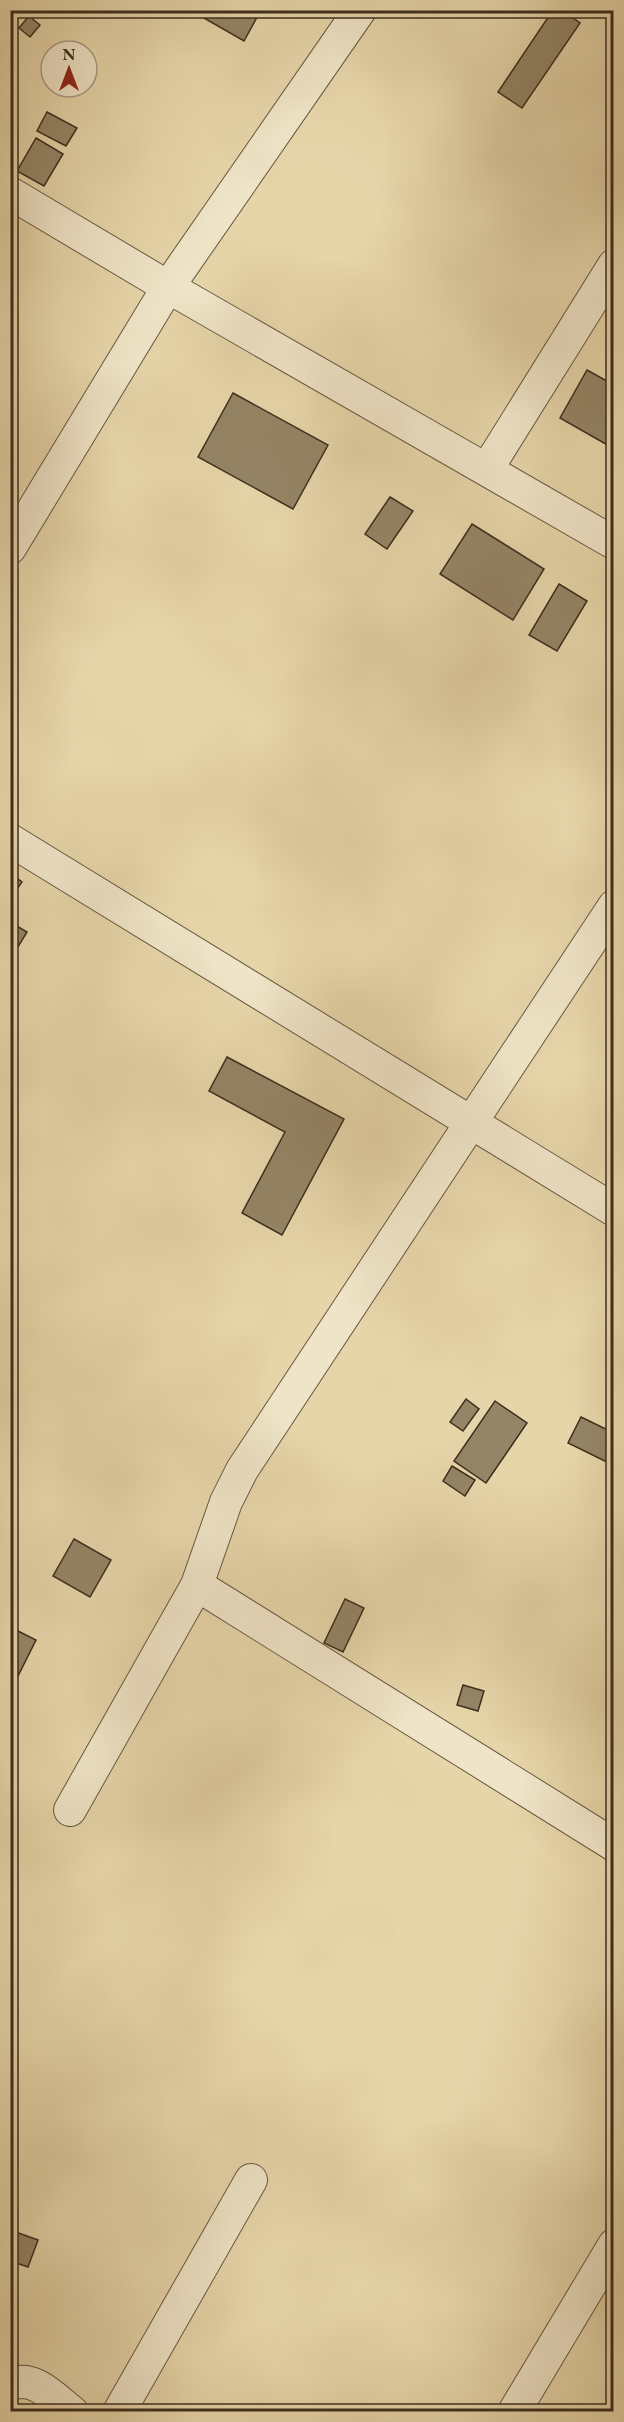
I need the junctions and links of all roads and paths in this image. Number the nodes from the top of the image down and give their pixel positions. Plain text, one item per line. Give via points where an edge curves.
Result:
1 (360, 10) edge
2 (10, 193) edge
3 (614, 265) edge
4 (168, 287) junction
5 (487, 469) junction
6 (614, 543) edge
7 (10, 548) edge
8 (10, 840) edge
9 (614, 906) edge
10 (471, 1122) junction
11 (614, 1210) edge
12 (197, 1585) junction
13 (70, 1810) dead end
14 (614, 1845) edge
15 (250, 2180) dead end
16 (614, 2245) edge
17 (10, 2385) edge
18 (72, 2412) edge
19 (119, 2412) edge
20 (514, 2412) edge

1 - 4 street
2 - 4 street
3 - 5 street
4 - 5 street
4 - 7 street
5 - 6 street
8 - 10 street
9 - 10 street
10 - 11 street
10 - 12 street via 242,1470 226,1502
12 - 13 street
12 - 14 street
15 - 19 street
16 - 20 street
17 - 18 street via 35,2384

